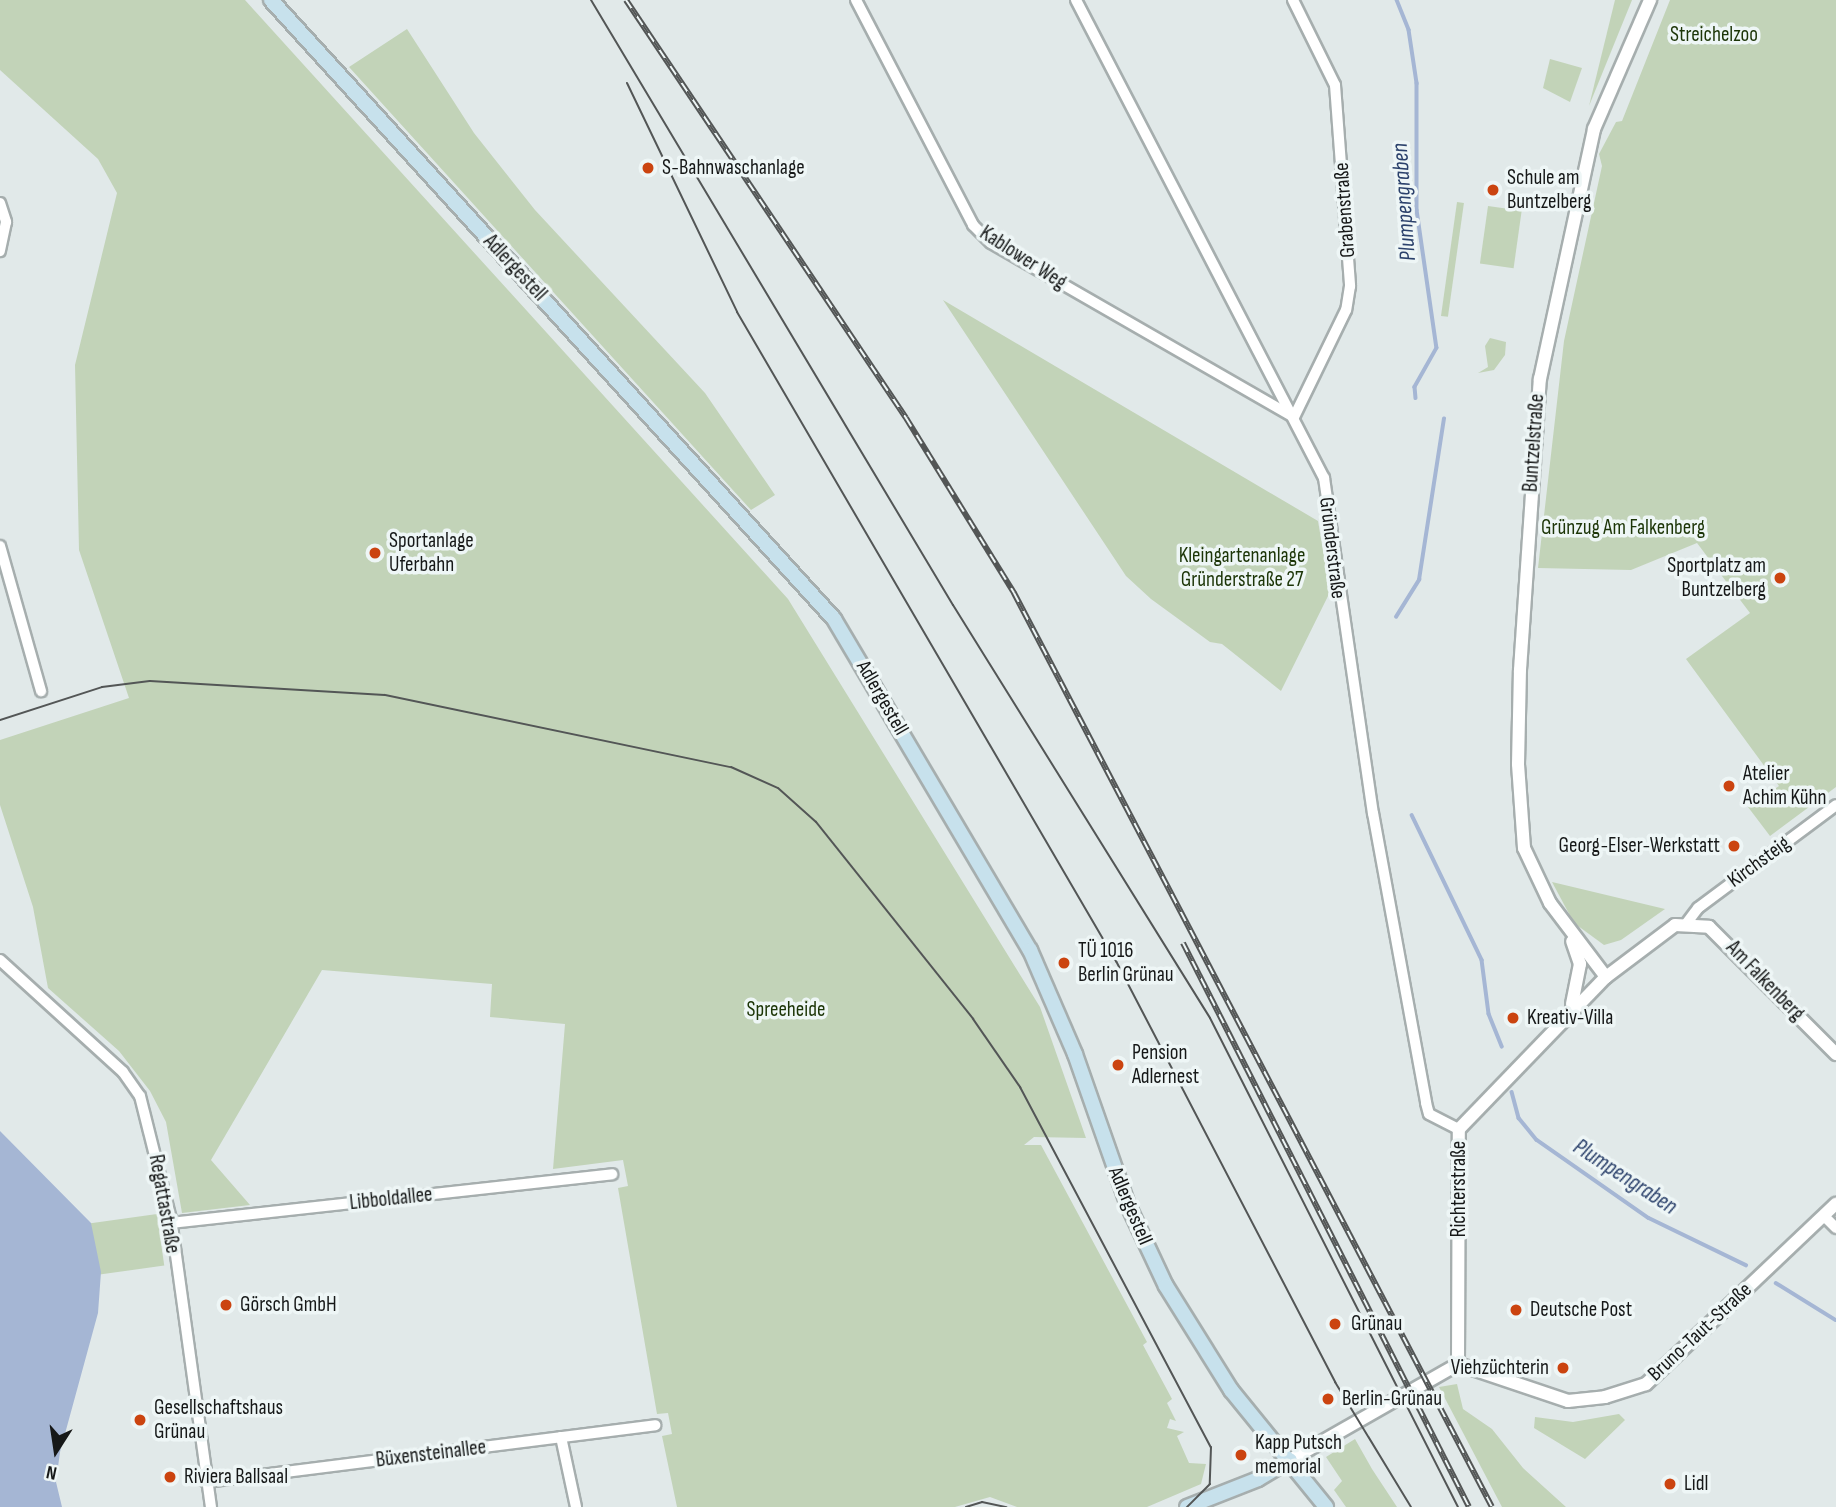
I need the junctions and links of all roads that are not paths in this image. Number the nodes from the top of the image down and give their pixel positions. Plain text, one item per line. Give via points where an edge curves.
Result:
1 (271, 0) edge
2 (856, 0) edge
3 (1076, 0) edge
4 (1293, 0) edge
5 (1650, 0) edge
6 (0, 203) edge
7 (0, 251) edge
8 (1294, 417) junction
9 (0, 546) edge
10 (3, 573) edge
11 (41, 691) dead end
12 (1836, 806) edge
13 (1686, 924) junction
14 (1570, 934) junction
15 (0, 960) edge
16 (1605, 977) junction
17 (1569, 1011) junction
18 (1836, 1054) edge
19 (1459, 1129) junction
20 (612, 1174) dead end
21 (1836, 1204) edge
22 (1824, 1216) junction
23 (171, 1223) junction
24 (1836, 1228) edge
25 (1458, 1364) junction
26 (655, 1426) dead end
27 (561, 1437) junction
28 (1290, 1460) junction
29 (206, 1482) junction
30 (211, 1507) edge
31 (576, 1507) edge
32 (1187, 1507) edge
33 (1326, 1507) edge

1 - 28 main road, Adlergestell via 834,620 1030,950 1075,1054 1128,1205 1166,1286 1231,1390
2 - 8 street, Kablower Weg via 973,226 991,243
3 - 8 street, Gründerstraße
4 - 8 street, Grabenstraße via 1335,85 1350,286 1346,310
5 - 14 street, Buntzelstraße via 1612,80 1590,141 1536,407 1518,709 1520,814 1524,848
6 - 7 street via 6,222
8 - 19 street, Gründerstraße via 1324,478 1373,814 1426,1103 1429,1114
9 - 10 street
10 - 11 street
12 - 13 street, Kirchsteig via 1698,908
13 - 16 street, Richterstraße via 1664,931
13 - 18 street, Am Falkenberg via 1718,933
14 - 16 street, Buntzelstraße
14 - 17 street, Buntzelstraße via 1580,964 1580,982
15 - 23 street, Regattastraße via 123,1072 140,1096
16 - 17 street, Richterstraße
17 - 19 street, Richterstraße
19 - 25 street, Richterstraße
20 - 23 street, Libboldallee
21 - 22 street, Bruno-Taut-Straße
22 - 24 street
22 - 25 street, Bruno-Taut-Straße via 1646,1384 1605,1397 1568,1401
23 - 29 street, Regattastraße
25 - 28 street
26 - 27 street, Büxensteinallee
27 - 29 street, Büxensteinallee
27 - 31 street
28 - 32 main road via 1258,1479
28 - 33 main road, Adlergestell
29 - 30 street, Regattastraße

